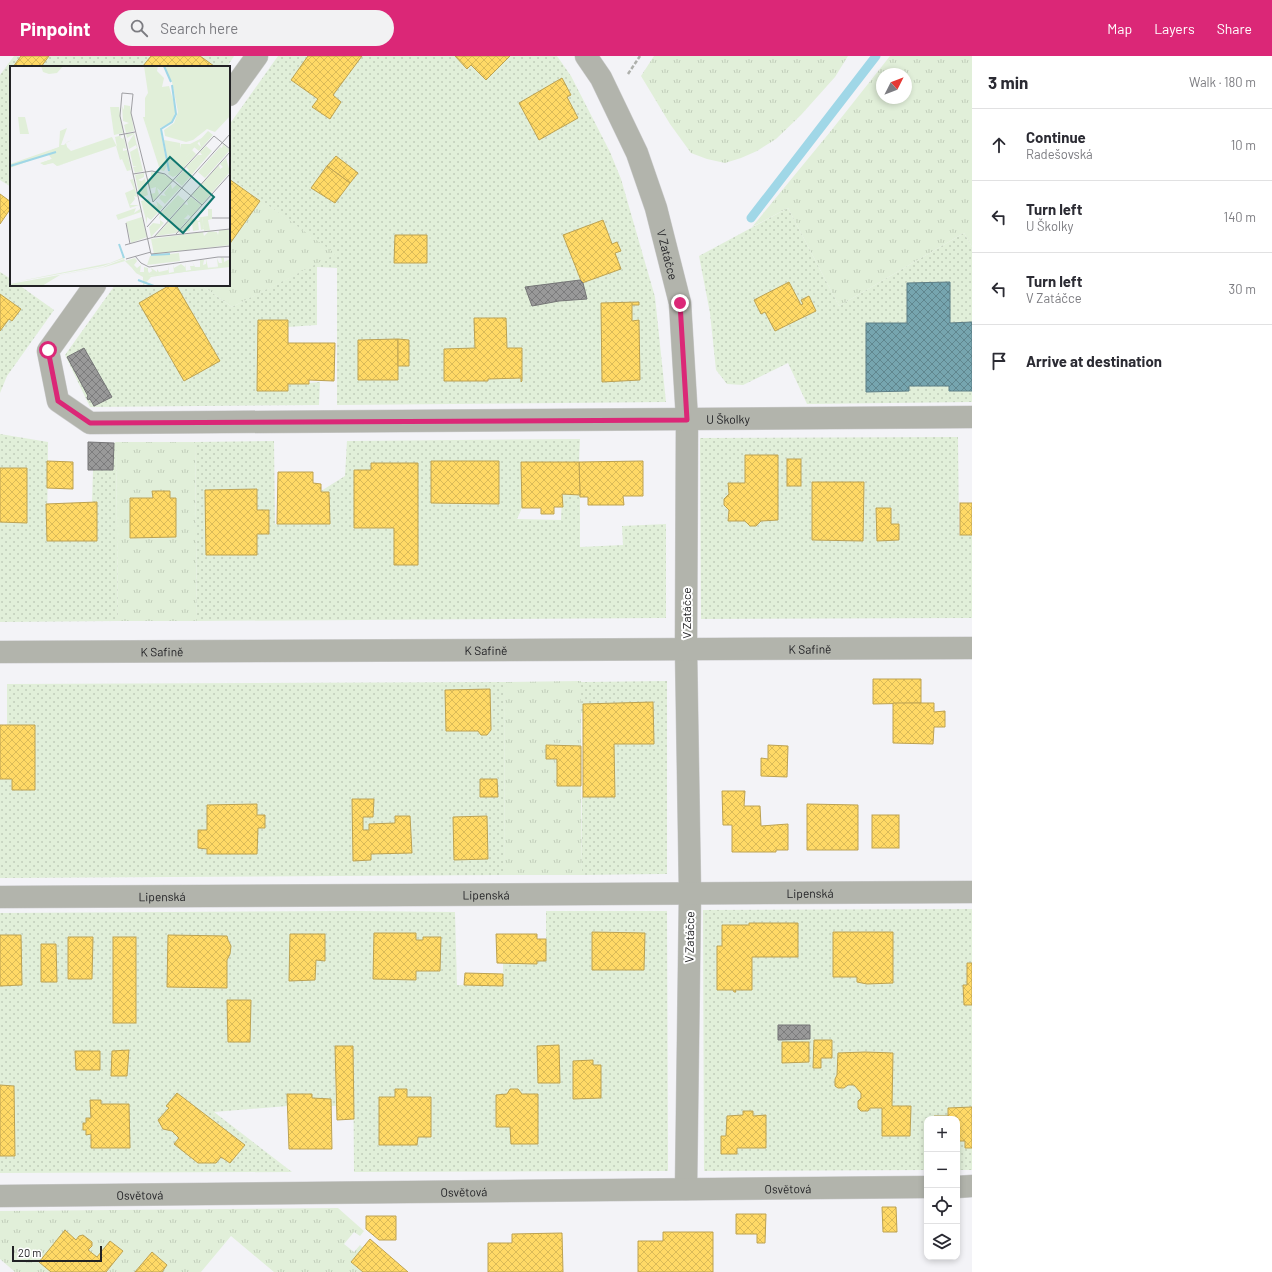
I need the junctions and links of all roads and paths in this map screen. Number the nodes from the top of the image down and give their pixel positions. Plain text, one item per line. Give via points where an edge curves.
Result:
1 (257, 56) edge
2 (586, 56) edge
3 (230, 94) edge
4 (94, 286) edge
5 (972, 417) edge
6 (687, 420) junction
7 (972, 648) edge
8 (686, 649) junction
9 (0, 652) edge
10 (972, 892) edge
11 (690, 893) junction
12 (0, 898) edge
13 (972, 1186) edge
14 (924, 1187) edge
15 (960, 1187) edge
16 (686, 1189) junction
17 (0, 1196) edge

1 - 3 street
2 - 6 street, V Zatáčce via 602,78 637,153 656,208 680,303
4 - 6 street, U Školky via 48,350 58,401 90,423
5 - 6 street, U Školky
6 - 8 street, V Zatáčce
7 - 8 street, K Safině
8 - 9 street, K Safině
8 - 11 street, V Zatáčce
10 - 11 street, Lipenská
11 - 12 street, Lipenská
11 - 16 street, V Zatáčce
13 - 15 street
14 - 16 street, Osvětová
16 - 17 street, Osvětová

